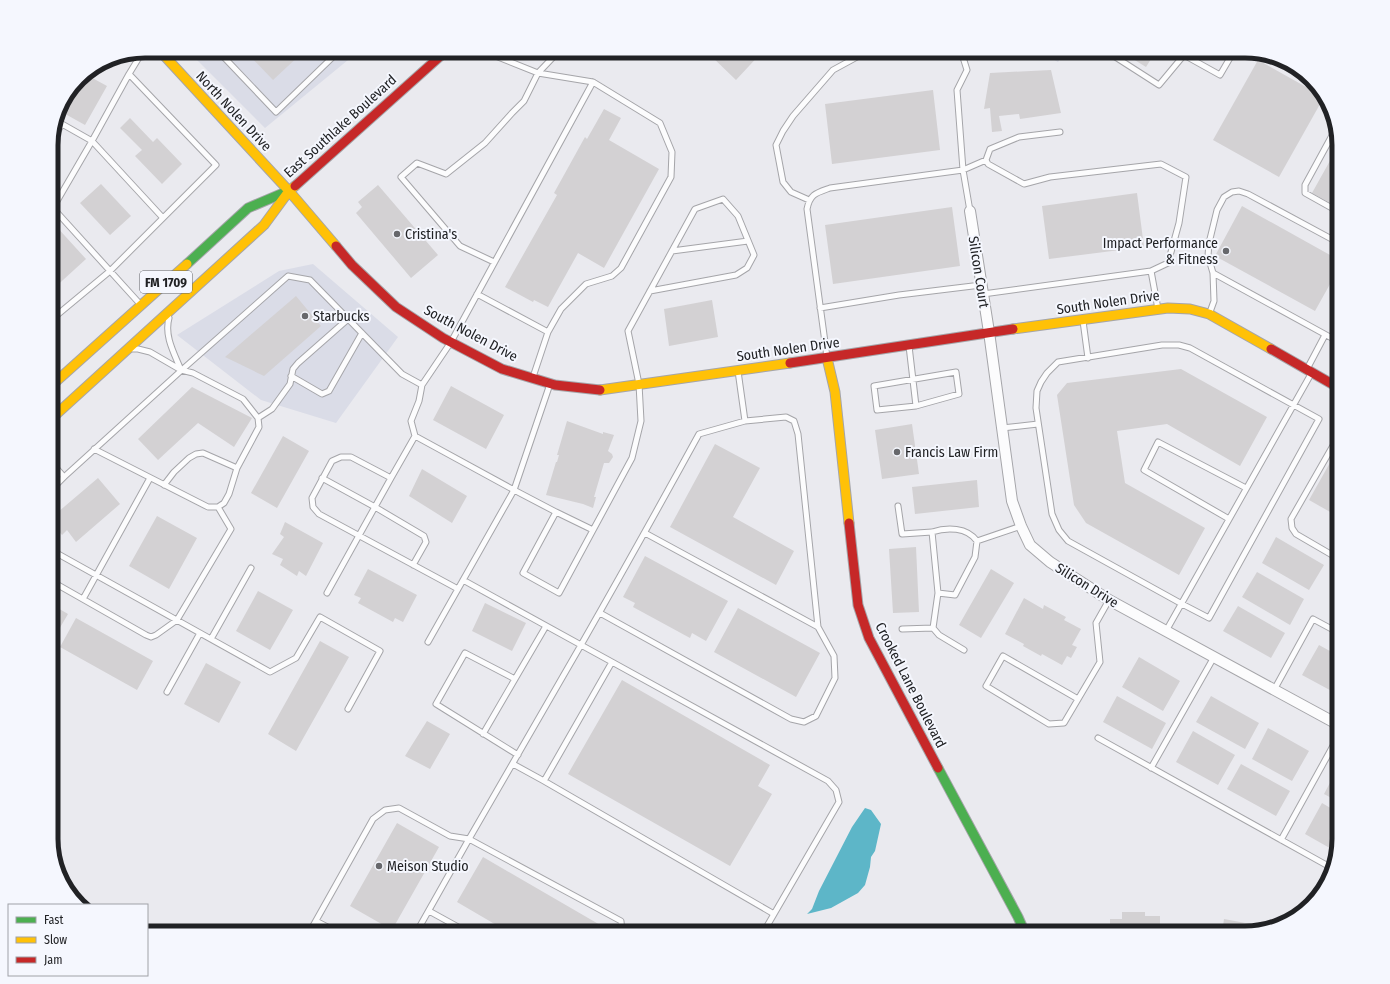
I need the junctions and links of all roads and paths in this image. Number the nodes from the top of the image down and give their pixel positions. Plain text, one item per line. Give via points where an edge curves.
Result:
1 (166, 58) edge
2 (225, 58) edge
3 (332, 58) edge
4 (438, 58) edge
5 (500, 58) edge
6 (552, 58) edge
7 (855, 58) edge
8 (963, 58) edge
9 (1117, 58) edge
10 (1182, 58) edge
11 (1194, 58) edge
12 (1230, 58) edge
13 (138, 59) edge
14 (538, 73) junction
15 (129, 74) junction
16 (592, 82) junction
17 (60, 127) edge
18 (1060, 132) dead end
19 (1331, 138) edge
20 (92, 141) junction
21 (986, 160) junction
22 (963, 170) junction
23 (289, 191) junction
24 (58, 199) edge
25 (809, 200) junction
26 (1332, 208) edge
27 (970, 211) joint
28 (58, 214) edge
29 (163, 218) junction
30 (1332, 239) edge
31 (748, 241) junction
32 (672, 251) junction
33 (494, 262) junction
34 (1151, 270) junction
35 (110, 271) junction
36 (1213, 272) junction
37 (982, 290) junction
38 (650, 291) junction
39 (477, 294) junction
40 (141, 305) junction
41 (820, 308) junction
42 (172, 309) junction
43 (1159, 310) junction
44 (58, 314) edge
45 (1209, 314) junction
46 (348, 319) junction
47 (1083, 320) junction
48 (548, 332) junction
49 (989, 332) junction
50 (362, 333) junction
51 (1325, 335) junction
52 (1332, 338) edge
53 (451, 342) junction
54 (909, 345) junction
55 (128, 349) junction
56 (827, 358) junction
57 (1088, 358) junction
58 (181, 370) junction
59 (738, 370) junction
60 (1309, 371) junction
61 (291, 376) junction
62 (533, 378) junction
63 (913, 379) junction
64 (58, 380) edge
65 (550, 383) junction
66 (639, 384) junction
67 (1332, 384) edge
68 (422, 385) junction
69 (1294, 405) junction
70 (916, 406) junction
71 (58, 413) edge
72 (258, 418) junction
73 (745, 421) junction
74 (1038, 424) junction
75 (1002, 428) junction
76 (415, 436) junction
77 (1332, 447) edge
78 (94, 449) junction
79 (237, 468) junction
80 (58, 470) edge
81 (64, 477) junction
82 (150, 478) junction
83 (322, 478) junction
84 (391, 478) junction
85 (58, 483) edge
86 (164, 485) junction
87 (1246, 488) junction
88 (514, 490) junction
89 (898, 506) dead end
90 (218, 507) junction
91 (375, 507) junction
92 (556, 512) junction
93 (1229, 519) junction
94 (1021, 526) junction
95 (593, 530) junction
96 (932, 532) junction
97 (645, 533) junction
98 (359, 536) junction
99 (977, 541) junction
100 (58, 554) edge
101 (1332, 555) edge
102 (413, 565) junction
103 (251, 568) dead end
104 (96, 575) junction
105 (463, 580) junction
106 (58, 585) edge
107 (458, 589) junction
108 (327, 593) dead end
109 (938, 593) junction
110 (83, 599) junction
111 (1109, 600) junction
112 (1182, 604) junction
113 (600, 613) junction
114 (178, 620) junction
115 (546, 626) junction
116 (818, 627) junction
117 (933, 628) junction
118 (902, 629) dead end
119 (1332, 629) edge
120 (1166, 631) junction
121 (200, 633) junction
122 (211, 639) junction
123 (428, 642) dead end
124 (581, 645) junction
125 (964, 650) dead end
126 (1214, 657) junction
127 (612, 662) junction
128 (514, 679) junction
129 (1274, 690) junction
130 (167, 692) dead end
131 (1078, 699) junction
132 (348, 709) dead end
133 (1332, 721) edge
134 (483, 734) junction
135 (1098, 738) dead end
136 (1332, 748) edge
137 (518, 755) junction
138 (513, 764) junction
139 (1151, 768) junction
140 (544, 781) junction
141 (469, 839) junction
142 (1281, 840) junction
143 (1327, 866) edge
144 (429, 910) junction
145 (774, 914) junction
146 (316, 921) junction
147 (313, 926) edge
148 (326, 926) edge
149 (420, 926) edge
150 (457, 926) edge
151 (621, 926) edge
152 (767, 926) edge
153 (1022, 926) edge

1 - 23 street, North Nolen Drive
2 - 3 lane via 276,112
4 - 23 street, East Southlake Boulevard / FM 1709
5 - 14 lane
6 - 14 lane
7 - 25 lane via 833,70 793,116 776,145 782,182 791,192
8 - 22 lane via 967,70 957,90
9 - 10 lane via 1159,85
11 - 12 lane via 1220,75
13 - 15 lane
14 - 16 lane
14 - 33 lane via 524,101 485,144 446,174 417,163 401,177 460,246
15 - 20 lane
15 - 29 lane via 216,165
16 - 33 lane
16 - 48 lane via 660,123 672,152 671,177 621,268 612,276 586,284 561,309
17 - 20 lane via 62,124
18 - 21 lane via 1019,137 990,149
19 - 26 lane via 1305,186 1305,193
20 - 24 lane
20 - 29 lane
21 - 22 lane
21 - 34 lane via 988,164 1024,184 1050,177 1161,164 1186,177 1179,223 1168,263
22 - 25 lane via 830,188 816,193
22 - 27 lane
23 - 40 street, East Southlake Boulevard / FM 1709 via 248,208
23 - 42 street, East Southlake Boulevard / FM 1709 via 264,225
23 - 53 street, South Nolen Drive via 352,265 396,307
25 - 41 lane via 807,209
27 - 37 street, Silicon Court
28 - 35 lane
29 - 35 lane
30 - 36 lane via 1248,194 1232,192 1224,197 1217,210 1209,243 1208,256
31 - 32 lane
31 - 32 lane via 738,216 723,199 695,209
31 - 38 lane via 754,255 747,268 736,275
32 - 38 lane
33 - 39 lane
34 - 37 lane
34 - 43 lane
35 - 40 lane
35 - 44 lane
36 - 45 lane via 1214,302
36 - 51 lane
37 - 41 lane via 899,295
37 - 49 street, Silicon Court
38 - 66 lane via 628,331
39 - 48 lane
39 - 53 lane
40 - 64 street, East Southlake Boulevard / FM 1709
41 - 56 lane
42 - 55 street, East Southlake Boulevard / FM 1709
42 - 58 lane via 167,326 168,335
43 - 45 street, South Nolen Drive via 1190,309
43 - 47 street, South Nolen Drive
45 - 60 street, South Nolen Drive
46 - 50 lane
46 - 58 lane via 310,280 288,276
46 - 61 lane via 298,363
47 - 49 street, South Nolen Drive
47 - 57 lane
48 - 62 lane
49 - 54 street, South Nolen Drive
49 - 75 street, Silicon Drive
50 - 61 lane via 329,391 322,394
50 - 68 lane via 402,374
51 - 52 lane
51 - 60 lane
53 - 62 street, South Nolen Drive via 502,369
53 - 68 lane
54 - 56 street, South Nolen Drive
54 - 63 lane
55 - 58 lane via 150,352
55 - 71 street, East Southlake Boulevard / FM 1709
56 - 59 street, South Nolen Drive
56 - 153 street, Crooked Lane Boulevard via 835,392 858,605 869,638
57 - 69 lane via 1162,345 1179,345 1190,348
57 - 74 lane via 1058,362 1047,373 1037,391
58 - 72 lane via 193,373 243,399
58 - 78 lane
59 - 66 street, South Nolen Drive
59 - 73 lane
60 - 67 street, South Nolen Drive
60 - 69 lane
61 - 72 lane via 290,384 272,409
62 - 65 street, South Nolen Drive
63 - 70 lane
63 - 70 lane via 874,386 877,410
63 - 70 lane via 956,372 959,394
65 - 66 street, South Nolen Drive via 603,390
65 - 88 lane
66 - 95 lane via 641,421 632,458
68 - 76 lane via 411,421
69 - 87 lane
69 - 112 lane via 1320,419 1209,618
72 - 79 lane via 259,427
73 - 97 lane via 699,434
73 - 116 lane via 786,417 794,421 798,434
74 - 75 lane
74 - 112 lane via 1052,514 1059,530 1075,546
75 - 94 street, Silicon Drive via 1012,502
76 - 84 lane
76 - 88 lane
77 - 101 lane via 1291,519 1296,534
78 - 81 lane
78 - 82 lane
79 - 86 lane via 204,453 196,454 174,472
79 - 90 lane via 229,494
80 - 81 lane
81 - 85 lane
82 - 86 lane
82 - 104 lane
83 - 84 lane via 332,461 341,457 351,457
83 - 91 lane
83 - 98 lane via 312,498 313,507 319,514
84 - 91 lane
86 - 90 lane via 208,508
87 - 93 lane
87 - 93 lane via 1158,442 1144,470
88 - 92 lane
88 - 105 lane
89 - 96 lane via 902,534
90 - 114 lane via 230,529
91 - 98 lane
91 - 102 lane via 424,536 426,542
92 - 95 lane
92 - 95 lane via 523,573 559,593
93 - 112 lane
94 - 99 lane
94 - 111 street, Silicon Drive via 1030,545 1050,562
96 - 99 lane via 944,528 957,530 973,536
96 - 109 lane
97 - 113 lane
97 - 116 lane
98 - 102 lane
98 - 108 lane
99 - 109 lane via 975,557 955,595
100 - 104 lane
102 - 107 lane
103 - 122 lane
104 - 110 lane
104 - 114 lane
105 - 107 lane
105 - 115 lane
106 - 110 lane
107 - 123 lane
109 - 117 lane
110 - 114 lane via 146,635 151,636
111 - 120 street, Silicon Drive
111 - 131 lane via 1096,624 1100,662
112 - 120 lane
113 - 116 lane via 791,719 804,722 816,716 835,678 834,656
113 - 124 lane
114 - 121 lane
115 - 124 lane
115 - 128 lane
117 - 118 lane
117 - 125 lane via 939,635
119 - 129 lane via 1313,619
120 - 126 street, Silicon Drive
121 - 122 lane
121 - 130 lane
122 - 132 lane via 270,672 296,658 320,617 380,651
124 - 127 lane
124 - 137 lane
126 - 129 street, Silicon Drive
126 - 139 lane
127 - 140 lane
127 - 145 lane via 828,781 836,790 839,802
128 - 134 lane
128 - 134 lane via 465,652 443,691 436,704
129 - 133 street, Silicon Drive
131 - 131 lane via 1064,723 1049,724 986,686 1002,656
134 - 137 lane
135 - 139 lane
136 - 142 lane
137 - 138 lane
138 - 140 lane
138 - 141 lane
139 - 142 lane
140 - 145 lane
141 - 144 lane
141 - 146 lane via 450,836 399,808 385,810 373,819
141 - 151 lane via 621,921
142 - 143 lane
144 - 149 lane
144 - 150 lane
145 - 152 lane
146 - 147 lane
146 - 148 lane

